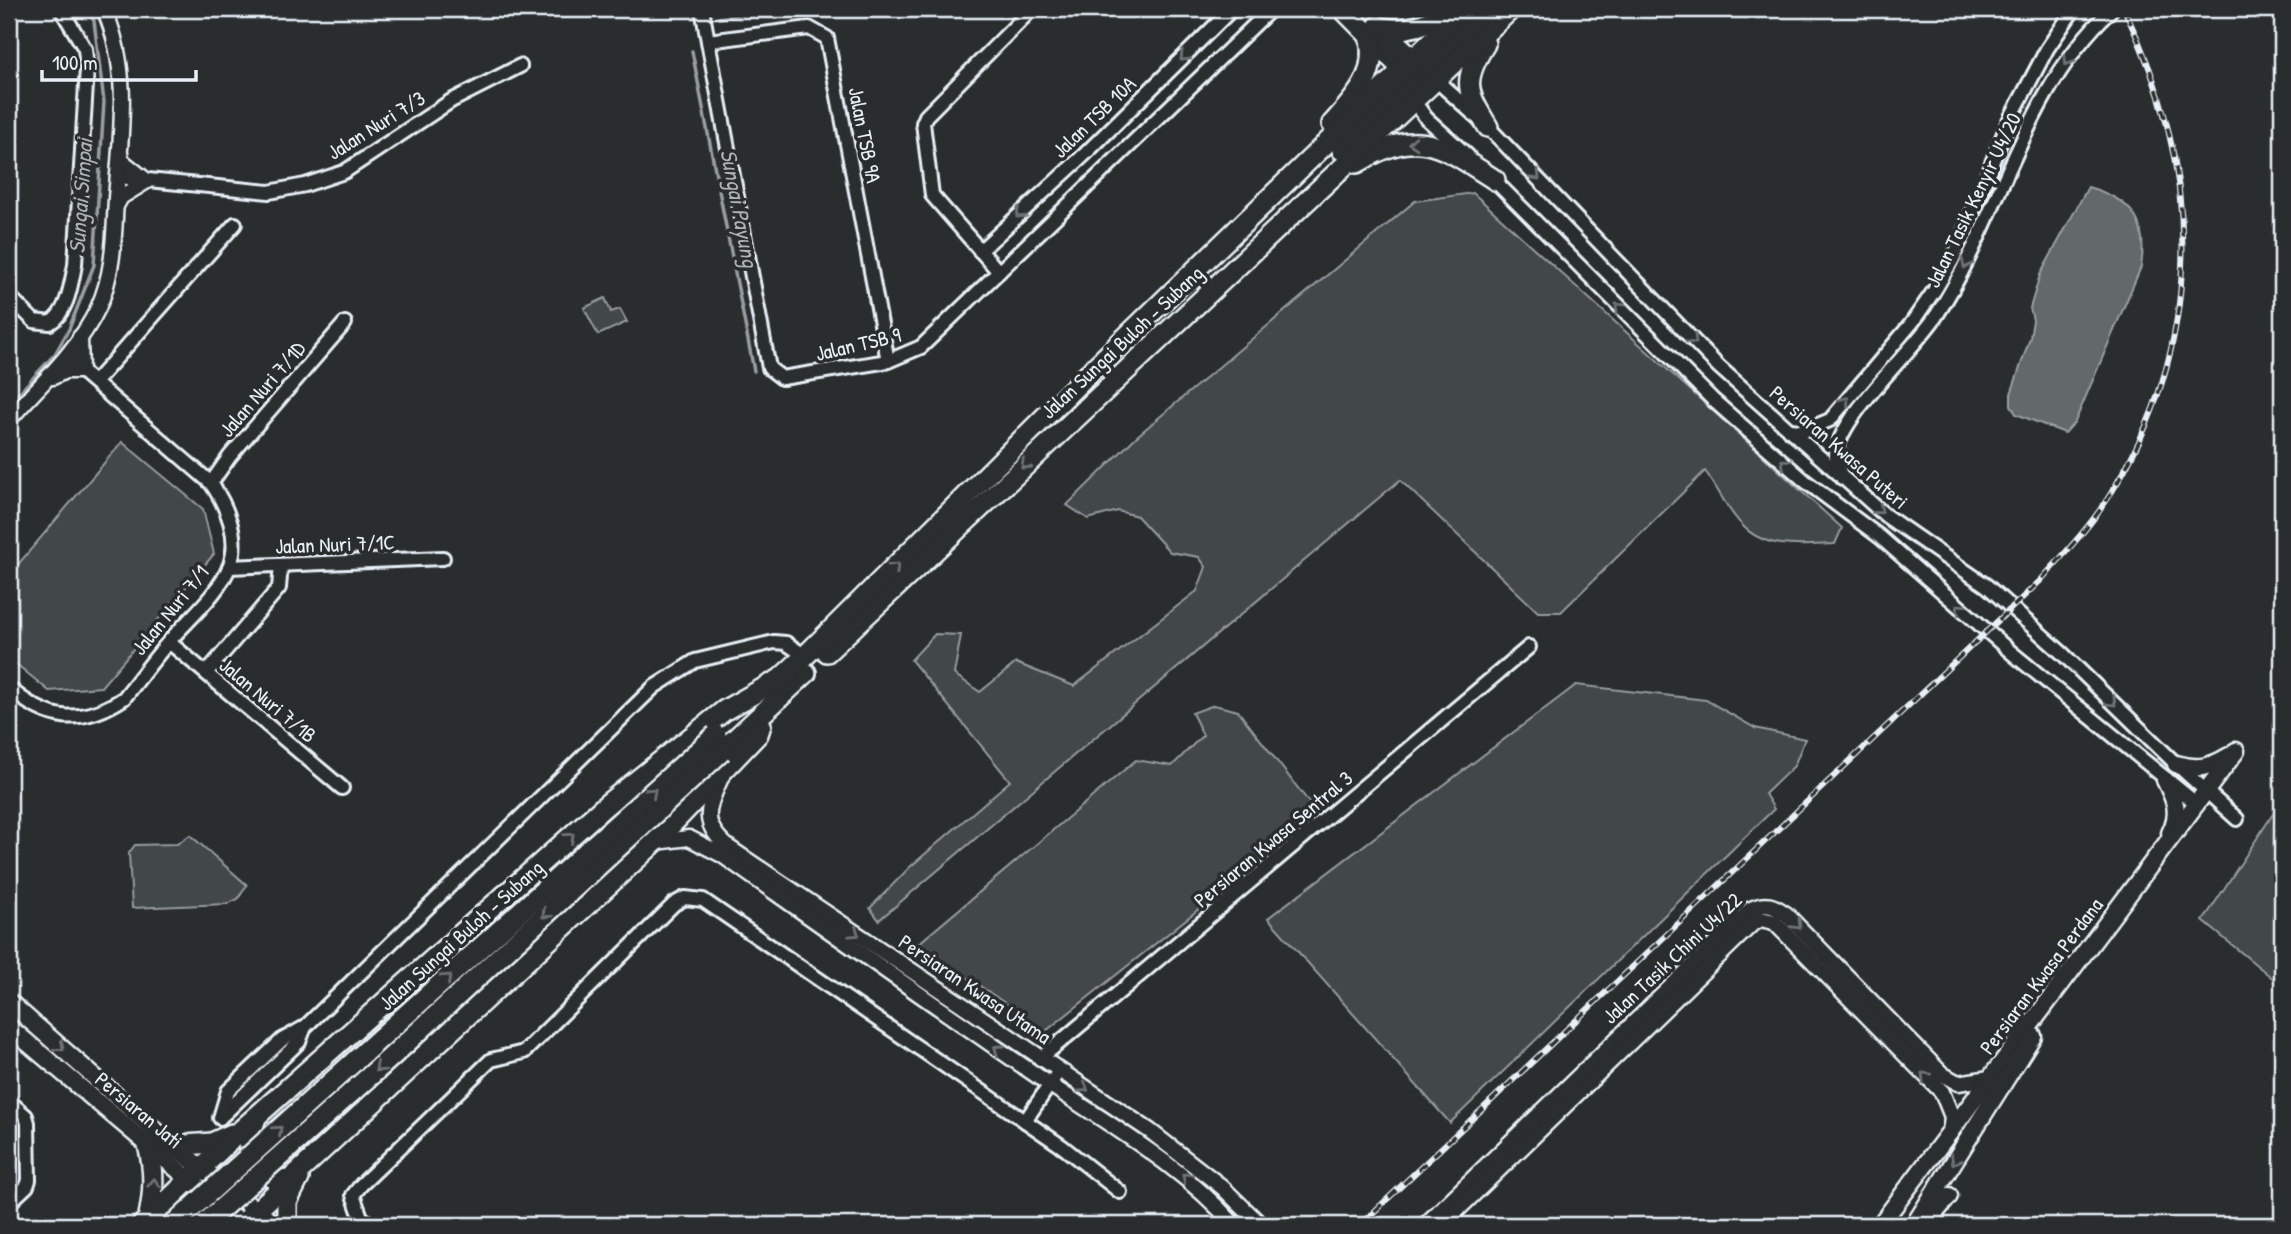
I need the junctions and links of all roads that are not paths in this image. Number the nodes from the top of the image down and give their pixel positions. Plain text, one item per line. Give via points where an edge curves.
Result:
1 (61, 9) edge
2 (104, 9) edge
3 (702, 9) edge
4 (1032, 9) edge
5 (1232, 9) edge
6 (1271, 9) edge
7 (1343, 9) edge
8 (1362, 9) edge
9 (1456, 9) edge
10 (1465, 9) edge
11 (2074, 9) edge
12 (2112, 9) edge
13 (1499, 13) edge
14 (1374, 31) junction
15 (708, 41) junction
16 (520, 66) dead end
17 (1420, 70) junction
18 (1412, 95) junction
19 (1488, 127) junction
20 (120, 153) junction
21 (118, 177) junction
22 (1330, 179) junction
23 (1495, 180) junction
24 (147, 181) junction
25 (116, 206) junction
26 (235, 224) dead end
27 (1242, 227) junction
28 (980, 251) junction
29 (999, 272) junction
30 (9, 296) edge
31 (345, 323) dead end
32 (80, 336) junction
33 (66, 358) junction
34 (888, 360) junction
35 (81, 371) junction
36 (48, 379) junction
37 (95, 382) junction
38 (9, 420) edge
39 (1788, 430) junction
40 (1028, 434) junction
41 (1843, 479) junction
42 (211, 483) junction
43 (443, 558) dead end
44 (281, 565) junction
45 (229, 567) junction
46 (169, 642) junction
47 (1529, 647) dead end
48 (805, 656) junction
49 (206, 673) junction
50 (780, 679) junction
51 (9, 688) edge
52 (766, 710) junction
53 (719, 743) junction
54 (2176, 764) junction
55 (724, 771) junction
56 (2165, 780) junction
57 (342, 788) dead end
58 (2202, 797) junction
59 (2238, 819) dead end
60 (655, 842) junction
61 (2155, 860) junction
62 (1762, 904) junction
63 (1761, 919) junction
64 (2068, 977) junction
65 (9, 1002) edge
66 (9, 1027) edge
67 (305, 1027) junction
68 (1040, 1059) junction
69 (1059, 1071) junction
70 (1990, 1078) junction
71 (1050, 1085) junction
72 (9, 1101) edge
73 (257, 1116) junction
74 (1025, 1121) junction
75 (240, 1131) junction
76 (1950, 1135) junction
77 (148, 1145) junction
78 (173, 1146) junction
79 (308, 1162) junction
80 (196, 1175) junction
81 (288, 1181) junction
82 (1120, 1192) dead end
83 (1949, 1196) dead end
84 (9, 1203) edge
85 (245, 1221) edge
86 (145, 1223) edge
87 (173, 1225) edge
88 (186, 1225) edge
89 (204, 1225) edge
90 (275, 1225) edge
91 (287, 1225) edge
92 (370, 1225) edge
93 (1234, 1225) edge
94 (1261, 1225) edge
95 (1425, 1225) edge
96 (1442, 1225) edge
97 (1880, 1225) edge
98 (1914, 1225) edge
99 (1925, 1225) edge

1 - 30 street via 85,48 75,265 60,314 50,323 34,321
2 - 20 street via 117,39 121,66
3 - 15 street, Jalan TSB 9
4 - 28 street via 923,123 929,190
5 -> 28 street, Jalan TSB 10A
6 - 29 street, Jalan TSB 9
7 - 14 main road
8 - 14 main road
9 - 14 main road via 1409,29
10 - 17 main road, Jalan Sungai Buloh - Subang
39 -> 11 street, Jalan Tasik Kenyir U4/20 via 1804,431 1830,420 1936,288 1953,259 2008,121
12 -> 41 street, Jalan Tasik Kenyir U4/20 via 2074,52 2040,105 1950,295 1926,331 1852,417 1836,458
13 - 17 main road
13 - 19 main road via 1468,80 1470,98
14 - 17 main road
14 - 27 main road via 1371,74 1360,92 1248,210
15 - 34 street, Jalan TSB 9A via 810,28 827,38
15 - 34 street, Jalan TSB 9 via 769,368 782,377
16 - 24 street, Jalan Nuri 7/3 via 451,101 344,172 305,185 269,192
17 - 18 main road
17 - 18 main road
17 - 19 street, Persiaran Kwasa Puteri
17 - 27 main road, Jalan Sungai Buloh - Subang
18 - 22 main road, Jalan Sungai Buloh - Subang
18 - 23 street, Persiaran Kwasa Puteri via 1426,118
18 - 40 main road via 1392,101 1043,429
19 -> 39 street, Persiaran Kwasa Puteri via 1719,367
20 - 21 street
20 - 24 street via 122,161
21 - 24 street, Jalan Nuri 7/3
21 - 25 street
23 -> 22 main road via 1444,147 1427,142 1379,151
22 -> 52 main road, Jalan Sungai Buloh - Subang
56 -> 23 street, Persiaran Kwasa Puteri via 1713,400
24 - 25 street via 121,197
25 - 32 street via 111,273
26 - 37 street
27 - 40 main road, Jalan Sungai Buloh - Subang
28 - 29 street
29 - 34 street, Jalan TSB 9 via 920,347
31 - 42 street, Jalan Nuri 7/1D
32 - 33 street
32 - 35 street
33 - 35 street, Jalan Nuri 7/1
33 - 36 street
35 - 36 street via 65,371
35 - 37 street, Jalan Nuri 7/1
36 - 38 street
37 - 42 street, Jalan Nuri 7/1
39 - 41 street, Persiaran Kwasa Puteri
48 -> 40 main road, Jalan Sungai Buloh - Subang
41 -> 54 street, Persiaran Kwasa Puteri via 1886,516 1987,586
42 - 45 street, Jalan Nuri 7/1 via 231,526
43 - 44 street, Jalan Nuri 7/1C
44 - 45 street, Jalan Nuri 7/1C
44 - 49 street via 279,588
45 - 46 street, Jalan Nuri 7/1
46 - 49 street, Jalan Nuri 7/1B
46 - 51 street, Jalan Nuri 7/1 via 124,698 109,708 56,716 32,708
47 - 68 street, Persiaran Kwasa Sentral 3
48 - 50 main road, Jalan Sungai Buloh - Subang
48 - 67 street via 786,643 774,642 695,661 675,671
49 - 57 street, Jalan Nuri 7/1B
50 - 53 main road, Jalan Sungai Buloh - Subang
73 -> 50 main road, Jalan Sungai Buloh - Subang via 606,805 725,710
52 - 53 main road, Jalan Sungai Buloh - Subang
52 - 55 main road, Jalan Sungai Buloh - Subang via 758,734
87 -> 53 main road, Jalan Sungai Buloh - Subang, bridge
53 -> 89 main road, Jalan Sungai Buloh - Subang, bridge via 390,1058
54 - 58 street, Persiaran Kwasa Puteri
54 - 58 main road, Persiaran Kwasa Perdana via 2197,769 2213,766 2236,751
55 - 60 main road, Jalan Sungai Buloh - Subang
55 -> 68 street, Persiaran Kwasa Utama via 708,809 718,838
56 - 58 street, Persiaran Kwasa Puteri
56 - 61 main road via 2177,806 2175,823
58 - 59 street, Persiaran Kwasa Puteri
58 - 61 main road, Persiaran Kwasa Perdana
71 -> 60 street, Persiaran Kwasa Utama via 722,855 689,838
60 - 79 main road, Jalan Sungai Buloh - Subang
61 - 64 main road, Persiaran Kwasa Perdana
62 - 63 street
62 -> 70 street, Jalan Tasik Chini U4/22 via 1774,905 1786,914 1942,1074 1958,1083
62 - 95 street, Jalan Tasik Chini U4/22 via 1751,909
76 -> 63 street, Jalan Tasik Chini U4/22 via 1952,1116 1942,1092 1774,922
63 - 96 street, Jalan Tasik Chini U4/22
64 - 70 main road, Persiaran Kwasa Perdana
64 -> 98 main road
65 -> 78 main road, Persiaran Jati
66 - 77 main road, Persiaran Jati
67 - 67 street via 282,1040 228,1091 220,1118 299,1042
68 - 69 street, Persiaran Kwasa Utama
69 - 71 street
69 -> 94 street, Persiaran Kwasa Utama via 1150,1131 1222,1187
70 - 76 main road, Persiaran Kwasa Perdana
71 - 74 street
93 -> 71 street, Persiaran Kwasa Utama via 1176,1168
72 - 84 street via 28,1123 29,1180
73 - 75 main road, Jalan Sungai Buloh - Subang
73 - 81 main road via 247,1149 250,1160 257,1172
74 - 82 street
74 - 92 street via 703,900 685,898 523,1052 491,1060 361,1185 353,1195 355,1208
75 - 78 main road, Jalan Sungai Buloh - Subang via 212,1143
75 - 80 main road, Jalan Sungai Buloh - Subang
76 - 97 main road, Persiaran Kwasa Perdana
77 - 80 main road, Persiaran Jati
86 -> 77 main road via 154,1189
78 - 80 main road, Persiaran Jati
79 - 81 main road, Jalan Sungai Buloh - Subang
79 - 91 main road via 287,1202
80 - 85 main road
80 - 86 main road, Jalan Sungai Buloh - Subang
81 - 85 main road, Jalan Sungai Buloh - Subang
83 - 99 main road
85 - 90 main road
86 - 88 main road via 171,1219

